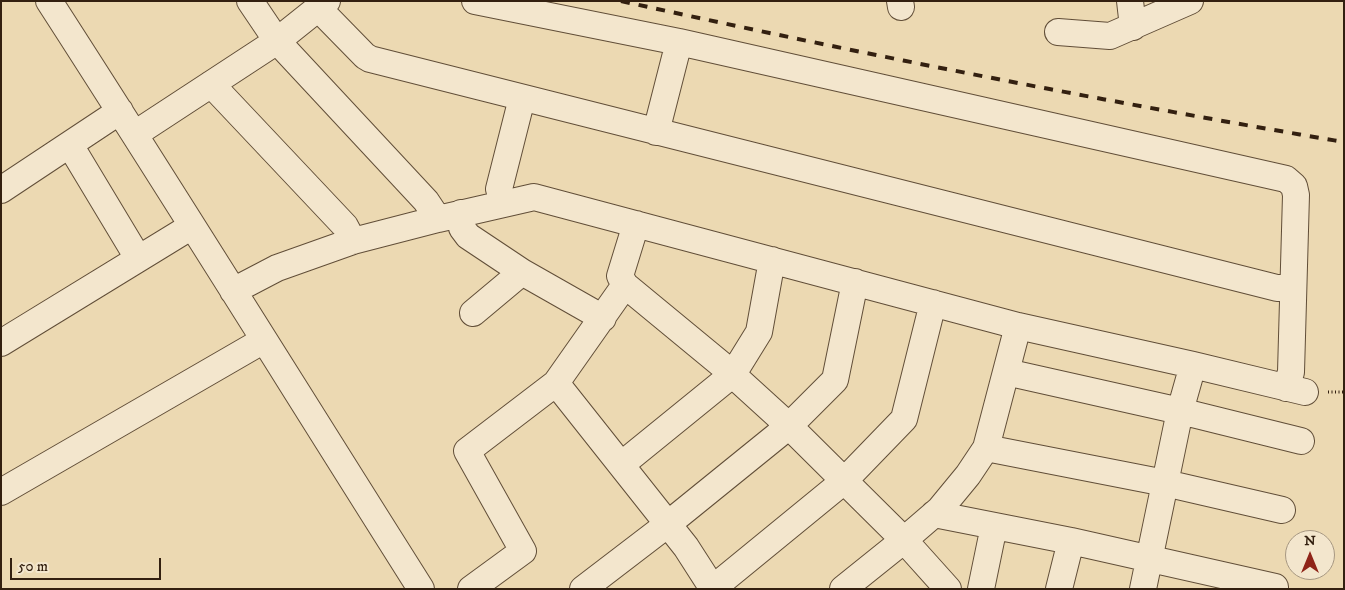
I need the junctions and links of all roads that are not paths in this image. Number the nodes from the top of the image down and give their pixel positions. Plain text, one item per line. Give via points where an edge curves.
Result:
1 (49, 1) edge
2 (250, 1) edge
3 (475, 1) edge
4 (1190, 1) edge
5 (322, 5) edge
6 (1132, 14) edge
7 (1058, 32) dead end
8 (277, 41) junction
9 (679, 42) junction
10 (211, 84) junction
11 (522, 98) junction
12 (120, 111) junction
13 (656, 132) junction
14 (135, 134) junction
15 (70, 145) junction
16 (1, 190) edge
17 (503, 204) junction
18 (450, 216) junction
19 (636, 224) junction
20 (192, 226) junction
21 (353, 241) junction
22 (138, 258) junction
23 (772, 260) junction
24 (522, 272) junction
25 (855, 282) junction
26 (626, 285) junction
27 (1293, 288) junction
28 (233, 291) junction
29 (933, 303) junction
30 (473, 313) dead end
31 (603, 318) junction
32 (1018, 326) junction
33 (264, 340) junction
34 (1, 343) edge
35 (1193, 365) junction
36 (1006, 372) junction
37 (733, 374) junction
38 (556, 383) junction
39 (1180, 411) junction
40 (789, 426) junction
41 (1301, 441) dead end
42 (986, 448) junction
43 (621, 465) junction
44 (844, 481) junction
45 (1165, 484) junction
46 (1, 492) edge
47 (1282, 510) dead end
48 (934, 514) junction
49 (668, 524) junction
50 (994, 526) junction
51 (904, 540) junction
52 (1071, 542) junction
53 (1149, 559) junction
54 (1222, 582) edge
55 (1275, 587) dead end
56 (421, 589) edge
57 (471, 589) edge
58 (583, 589) edge
59 (712, 589) edge
60 (843, 589) edge
61 (948, 589) edge
62 (981, 589) edge
63 (1059, 589) edge
64 (1143, 589) edge

1 - 12 street
2 - 8 street
3 - 9 street
4 - 6 street
5 - 8 street
5 - 11 street via 370,59
6 - 7 street via 1110,36
8 - 10 street
8 - 18 street via 426,201
9 - 13 street
9 - 27 street via 1286,178 1294,186 1296,195
10 - 14 street
10 - 21 street via 346,226
11 - 13 street
11 - 17 street via 499,189
12 - 14 street
12 - 15 street
13 - 27 street via 1277,288
14 - 20 street
15 - 16 street
15 - 22 street
17 - 18 street
17 - 19 street via 534,197
18 - 21 street
18 - 24 street via 468,236
19 - 23 street
19 - 26 street via 620,276
20 - 22 street
20 - 28 street
21 - 28 street via 277,268
22 - 34 street
23 - 25 street
23 - 37 street via 759,332
24 - 30 street
24 - 31 street
25 - 29 street
25 - 40 street via 835,380
26 - 31 street
26 - 37 street
27 - 35 street via 1290,372 1295,390
28 - 33 street
29 - 32 street
29 - 44 street via 904,419
31 - 38 street
32 - 35 street
32 - 36 street
33 - 46 street
33 - 56 street
35 - 39 street
36 - 39 street
36 - 42 street
37 - 40 street
37 - 43 street
38 - 43 street
38 - 57 street via 467,451 523,550
39 - 41 street
39 - 45 street
40 - 44 street
40 - 49 street
42 - 45 street
42 - 48 street via 968,475
43 - 49 street
44 - 51 street
44 - 59 street
45 - 47 street
45 - 53 street
48 - 50 street
48 - 51 street
49 - 58 street
49 - 59 street
50 - 52 street
50 - 62 street
51 - 60 street
51 - 61 street
52 - 53 street
52 - 63 street
53 - 54 street
53 - 64 street
54 - 55 street

